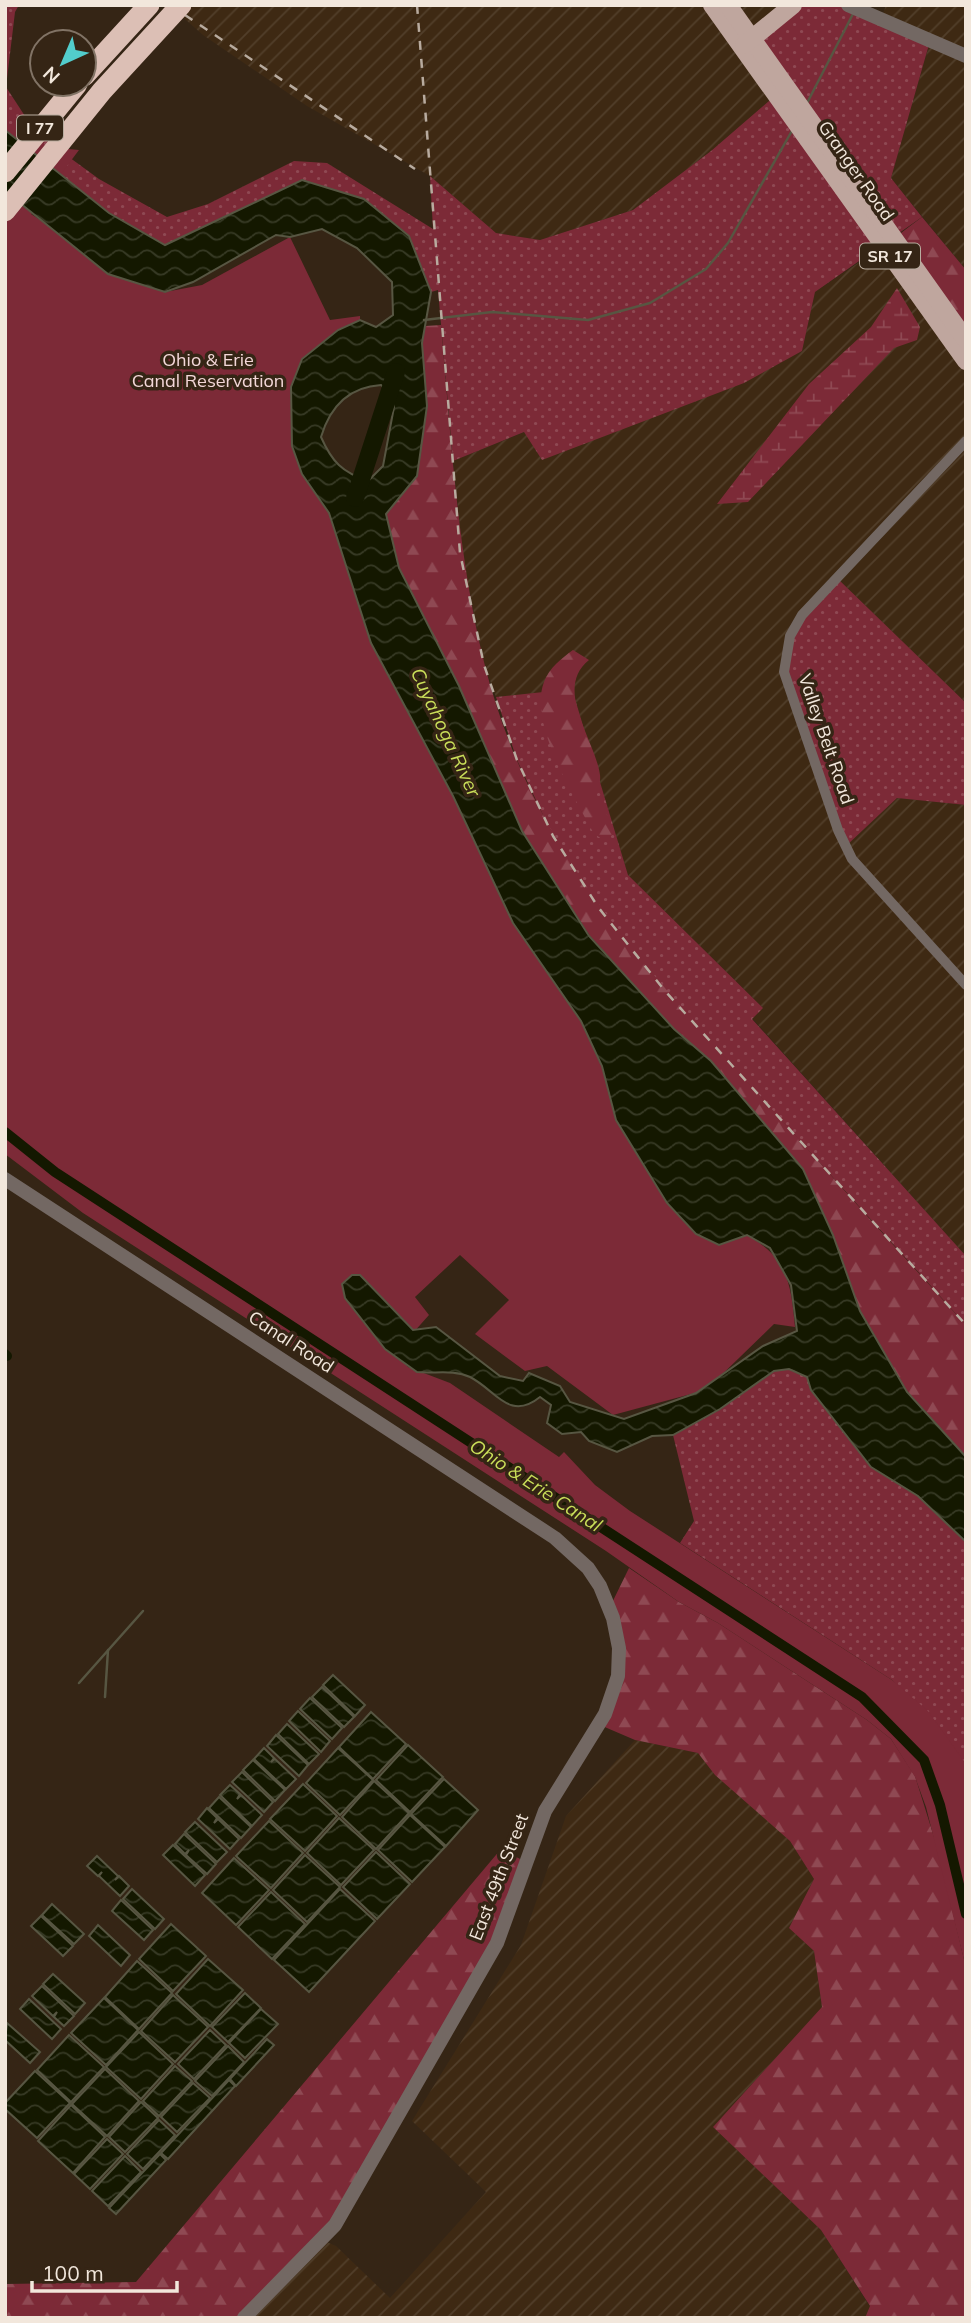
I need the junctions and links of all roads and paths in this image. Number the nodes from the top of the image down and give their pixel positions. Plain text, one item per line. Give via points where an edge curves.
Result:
1 (149, 5) edge
2 (181, 5) edge
3 (712, 5) edge
4 (728, 5) edge
5 (793, 5) edge
6 (848, 5) edge
7 (747, 43) junction
8 (966, 56) edge
9 (98, 61) edge
10 (66, 98) edge
11 (5, 173) edge
12 (846, 183) junction
13 (5, 211) edge
14 (966, 340) edge
15 (966, 361) edge
16 (966, 441) edge
17 (966, 985) edge
18 (5, 1179) edge
19 (555, 1538) joint
20 (244, 2318) edge

1 - 9 highway
2 - 13 highway, I 77, bridge via 102,91
3 - 7 main road, Granger Road / SR 17
4 - 7 main road, Granger Road / SR 17
5 - 7 main road
6 - 8 street
7 - 12 main road, Granger Road / SR 17
10 - 11 highway, I 77
12 - 14 main road, Granger Road / SR 17
12 - 15 main road, Granger Road / SR 17
16 - 17 street, Valley Belt Road via 802,615 790,636 784,671 852,859
18 - 19 street, Canal Road
19 - 20 street, East 49th Street via 588,1568 613,1618 618,1676 605,1714 545,1811 497,1943 335,2225

